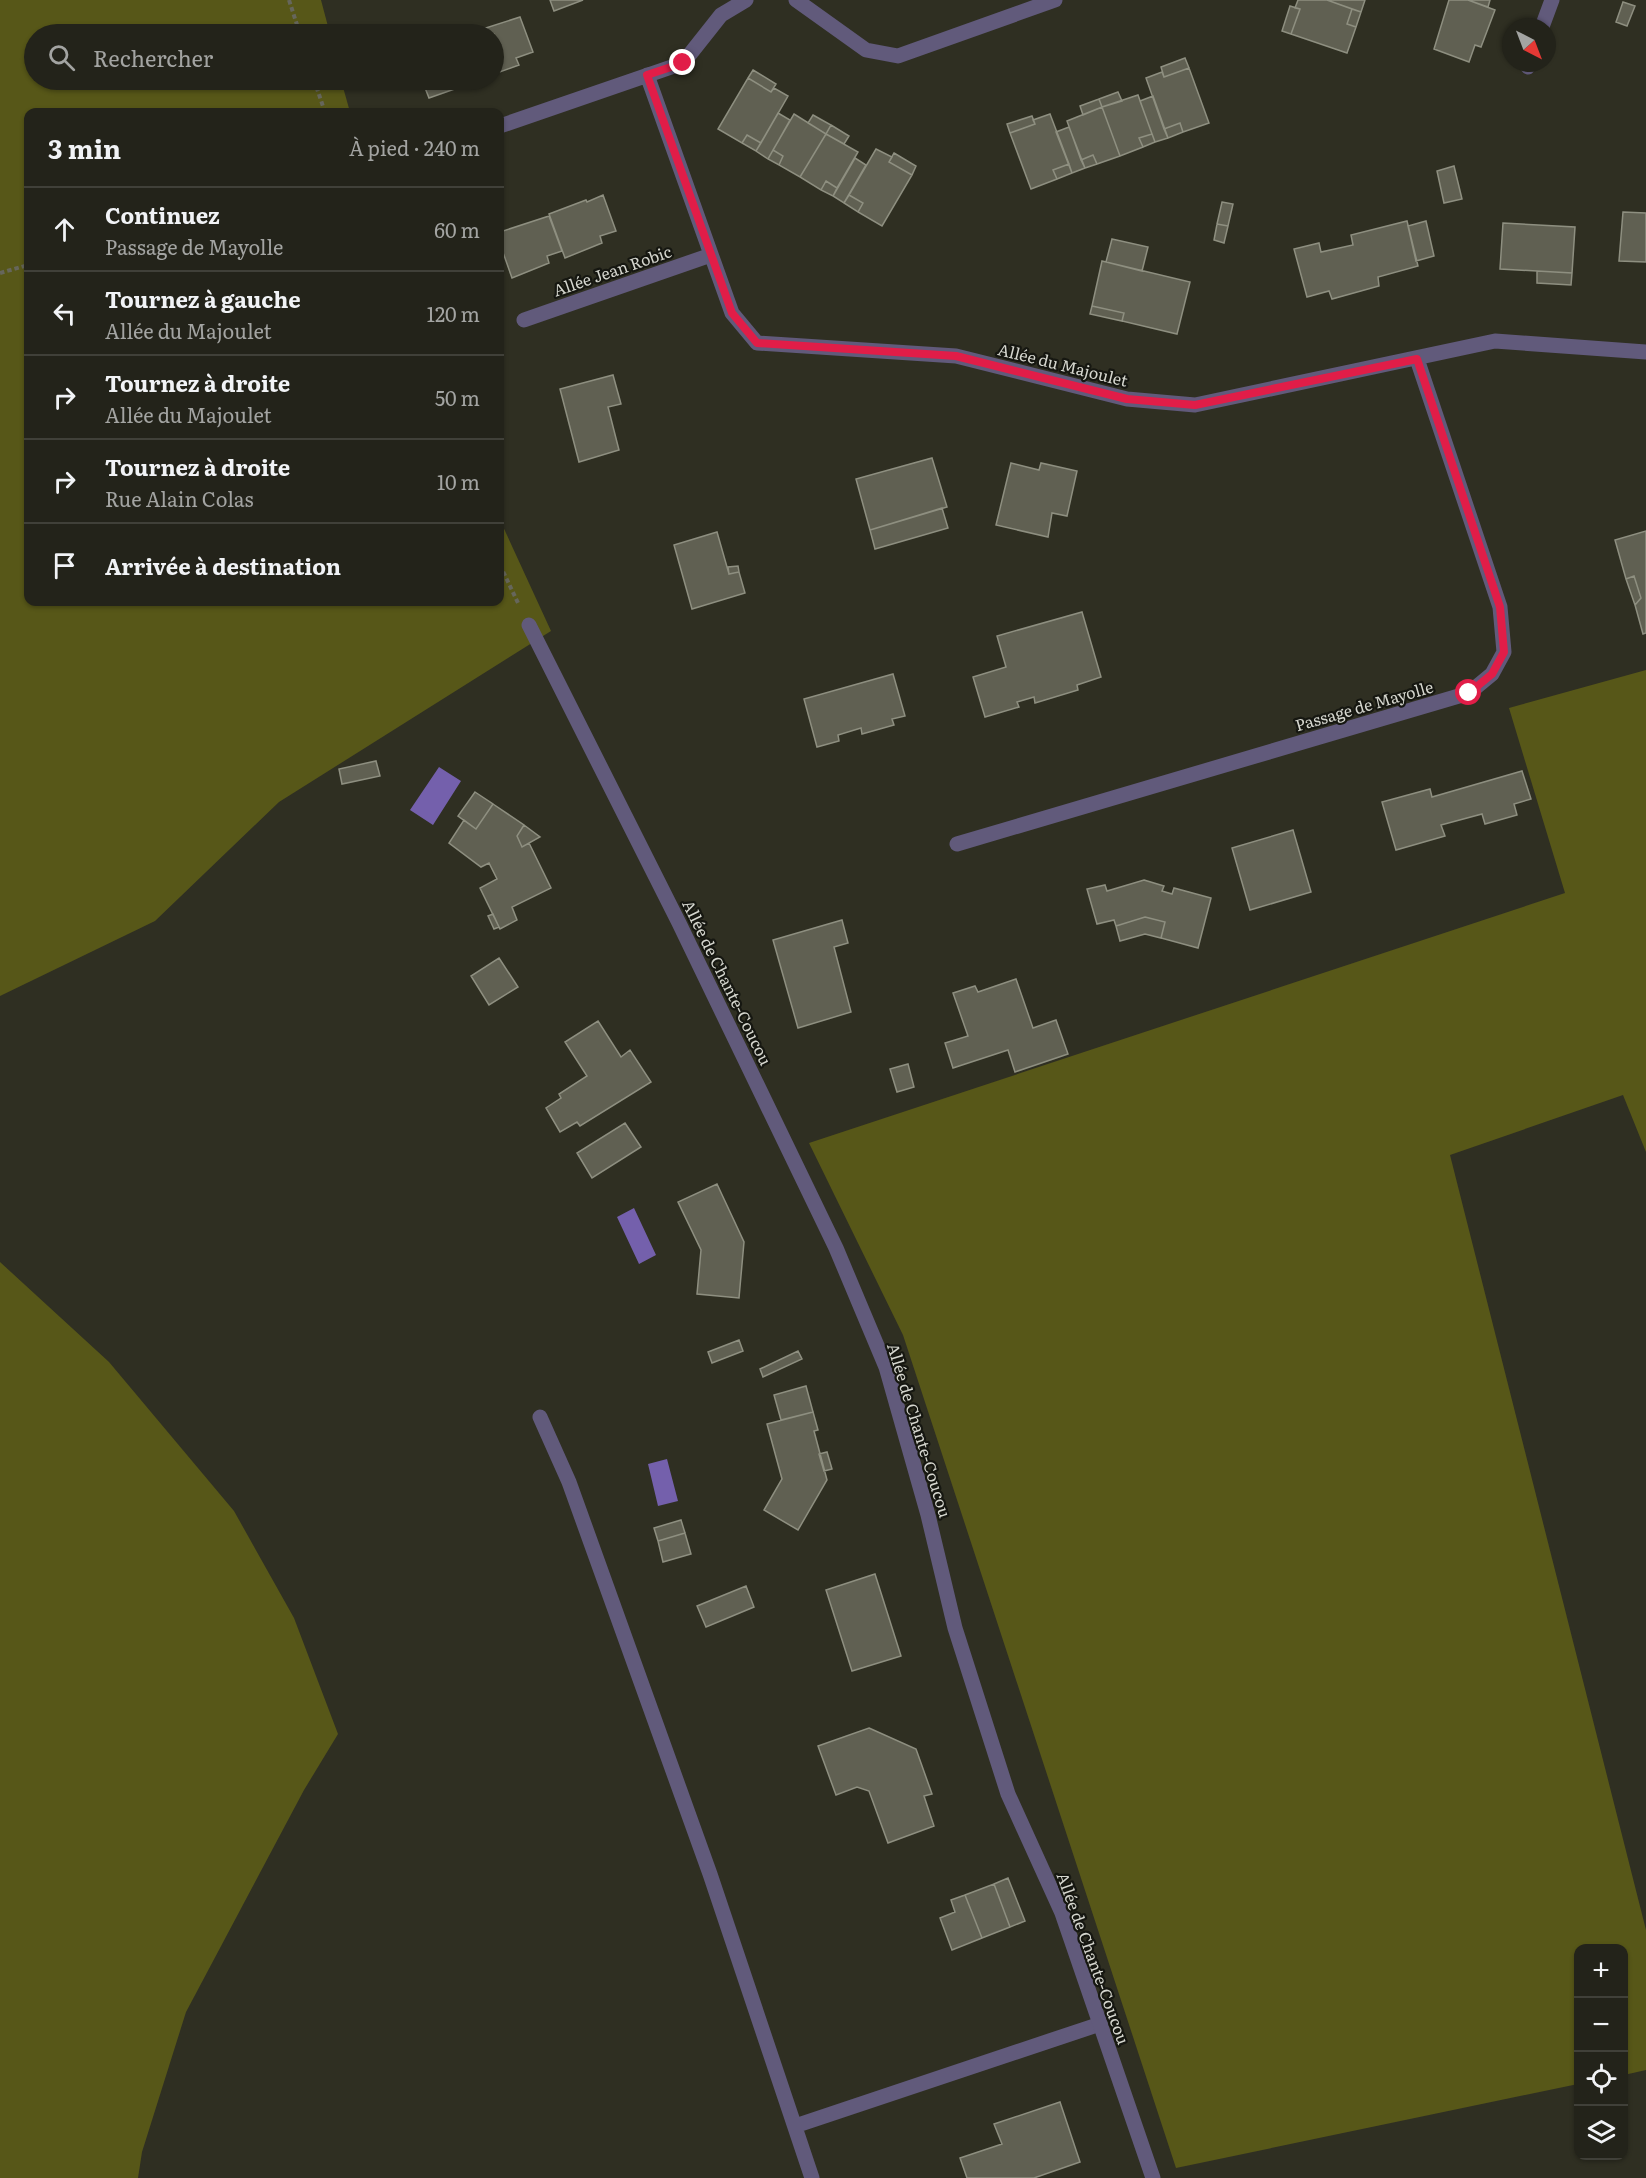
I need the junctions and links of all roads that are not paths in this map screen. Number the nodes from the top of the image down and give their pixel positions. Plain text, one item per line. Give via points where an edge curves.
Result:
1 (746, 0) edge
2 (796, 0) edge
3 (1055, 0) edge
4 (1552, 0) edge
5 (1545, 18) edge
6 (647, 75) junction
7 (504, 125) edge
8 (711, 255) junction
9 (524, 320) dead end
10 (1646, 352) edge
11 (1417, 359) junction
12 (529, 625) road end
13 (957, 844) dead end
14 (540, 1417) dead end
15 (1100, 2024) junction
16 (795, 2127) junction
17 (812, 2178) edge
18 (1153, 2178) edge

1 - 6 street via 722,15 683,63
2 - 3 street via 866,50 897,56
4 - 5 street
6 - 7 street
6 - 8 street, Allée du Majoulet
8 - 9 street, Allée Jean Robic
8 - 11 street, Allée du Majoulet via 732,313 757,343 956,356 1127,399 1195,405
10 - 11 street, Allée du Majoulet via 1495,341
11 - 13 street, Passage de Mayolle via 1500,607 1504,652 1492,674 1469,693
12 - 15 street, Allée de Chante-Coucou via 674,912 831,1238 886,1367 955,1628 1008,1794 1062,1913
14 - 16 street via 569,1482 706,1863
15 - 16 street
15 - 18 street, Allée de Chante-Coucou
16 - 17 street

